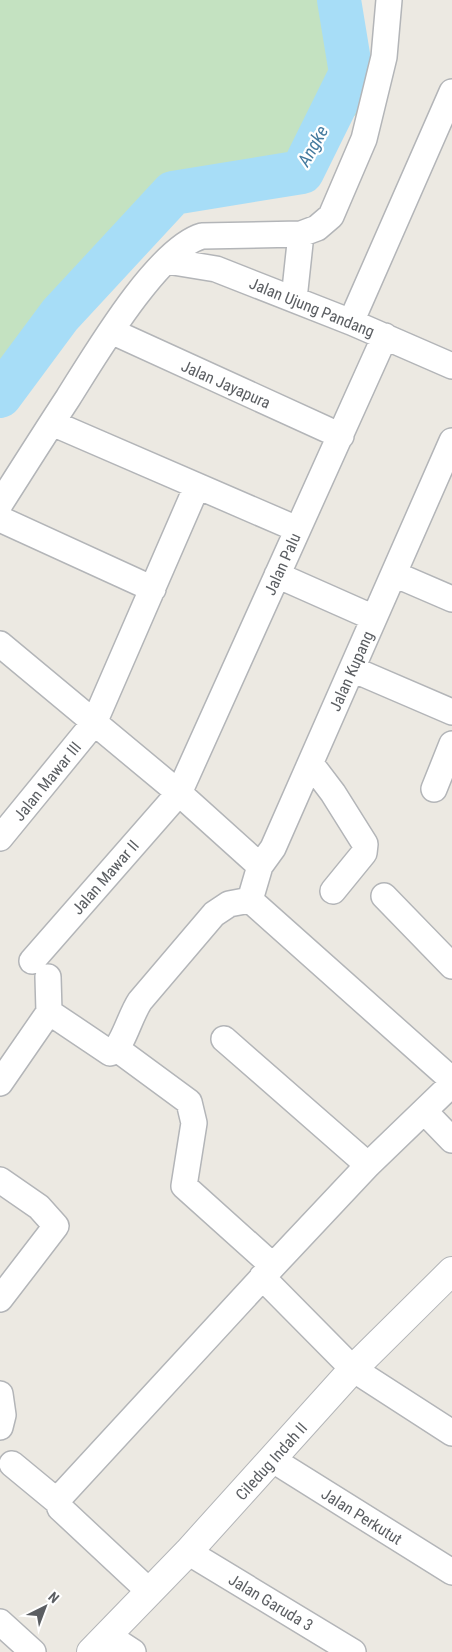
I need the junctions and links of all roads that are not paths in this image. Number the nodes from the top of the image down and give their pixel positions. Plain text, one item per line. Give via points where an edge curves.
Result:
1 (389, 0) edge
2 (452, 92) edge
3 (301, 234) junction
4 (167, 261) junction
5 (294, 299) junction
6 (351, 322) junction
7 (111, 331) junction
8 (385, 336) junction
9 (451, 362) edge
10 (52, 422) junction
11 (341, 436) junction
12 (452, 441) edge
13 (444, 480) edge
14 (197, 486) junction
15 (0, 504) edge
16 (0, 519) edge
17 (298, 529) junction
18 (394, 574) junction
19 (277, 575) junction
20 (153, 589) junction
21 (452, 599) edge
22 (374, 618) junction
23 (4, 655) edge
24 (352, 668) junction
25 (452, 712) edge
26 (94, 723) junction
27 (452, 744) edge
28 (311, 764) junction
29 (434, 788) dead end
30 (179, 793) junction
31 (0, 838) edge
32 (260, 866) junction
33 (333, 891) dead end
34 (384, 896) dead end
35 (250, 900) junction
36 (452, 966) edge
37 (49, 1012) junction
38 (224, 1039) dead end
39 (117, 1049) junction
40 (452, 1080) edge
41 (0, 1083) edge
42 (452, 1084) edge
43 (425, 1112) junction
44 (452, 1140) edge
45 (368, 1165) junction
46 (0, 1180) edge
47 (267, 1272) junction
48 (448, 1283) edge
49 (0, 1299) edge
50 (353, 1369) junction
51 (0, 1394) edge
52 (0, 1427) edge
53 (452, 1434) edge
54 (273, 1460) junction
55 (12, 1464) dead end
56 (58, 1502) junction
57 (188, 1552) junction
58 (452, 1572) edge
59 (150, 1592) junction
60 (0, 1622) edge
61 (99, 1644) edge
62 (33, 1652) edge
63 (134, 1652) edge
64 (354, 1652) edge

1 - 3 street via 384,57 364,138 331,216 317,228
2 - 6 street
3 - 4 street via 202,236 193,238
3 - 5 street
4 - 5 street, Jalan Ujung Pandang via 216,269
4 - 7 street via 148,280
5 - 6 street, Jalan Ujung Pandang
6 - 8 street, Jalan Ujung Pandang
7 - 10 street
7 - 11 street, Jalan Jayapura
8 - 9 street, Jalan Ujung Pandang
8 - 11 street, Jalan Palu
10 - 14 street
10 - 15 street
11 - 17 street, Jalan Palu
12 - 13 street, Jalan Kupang
13 - 18 street, Jalan Kupang
14 - 17 street
14 - 20 street, Jalan Mawar III
16 - 20 street
17 - 19 street, Jalan Palu
18 - 21 street
18 - 22 street, Jalan Kupang
19 - 22 street
19 - 30 street, Jalan Palu
20 - 26 street, Jalan Mawar III
22 - 24 street, Jalan Kupang
23 - 26 street
24 - 25 street
24 - 28 street, Jalan Kupang
26 - 30 street
26 - 31 street, Jalan Mawar III
27 - 29 street
28 - 32 street, Jalan Kupang via 273,848
28 - 33 street via 365,844 364,854
30 - 32 street
30 - 37 street, Jalan Mawar II via 40,969
32 - 35 street, Jalan Kupang
34 - 36 street
35 - 39 street via 229,904 214,914 140,1001
35 - 40 street
37 - 39 street via 110,1053
37 - 41 street
38 - 45 street
39 - 47 street via 189,1102 194,1123 184,1186
42 - 43 street
43 - 44 street
43 - 45 street
45 - 47 street
46 - 49 street via 39,1206 56,1226
47 - 50 street
47 - 56 street via 66,1489
48 - 50 street, Ciledug Indah II
50 - 53 street
50 - 54 street, Ciledug Indah II
51 - 52 street via 3,1415
54 - 57 street, Ciledug Indah II
54 - 58 street, Jalan Perkutut
55 - 56 street
56 - 59 street via 60,1508
57 - 59 street, Ciledug Indah II
57 - 64 street, Jalan Garuda 3
59 - 61 street, Ciledug Indah II
60 - 62 street
61 - 63 street

